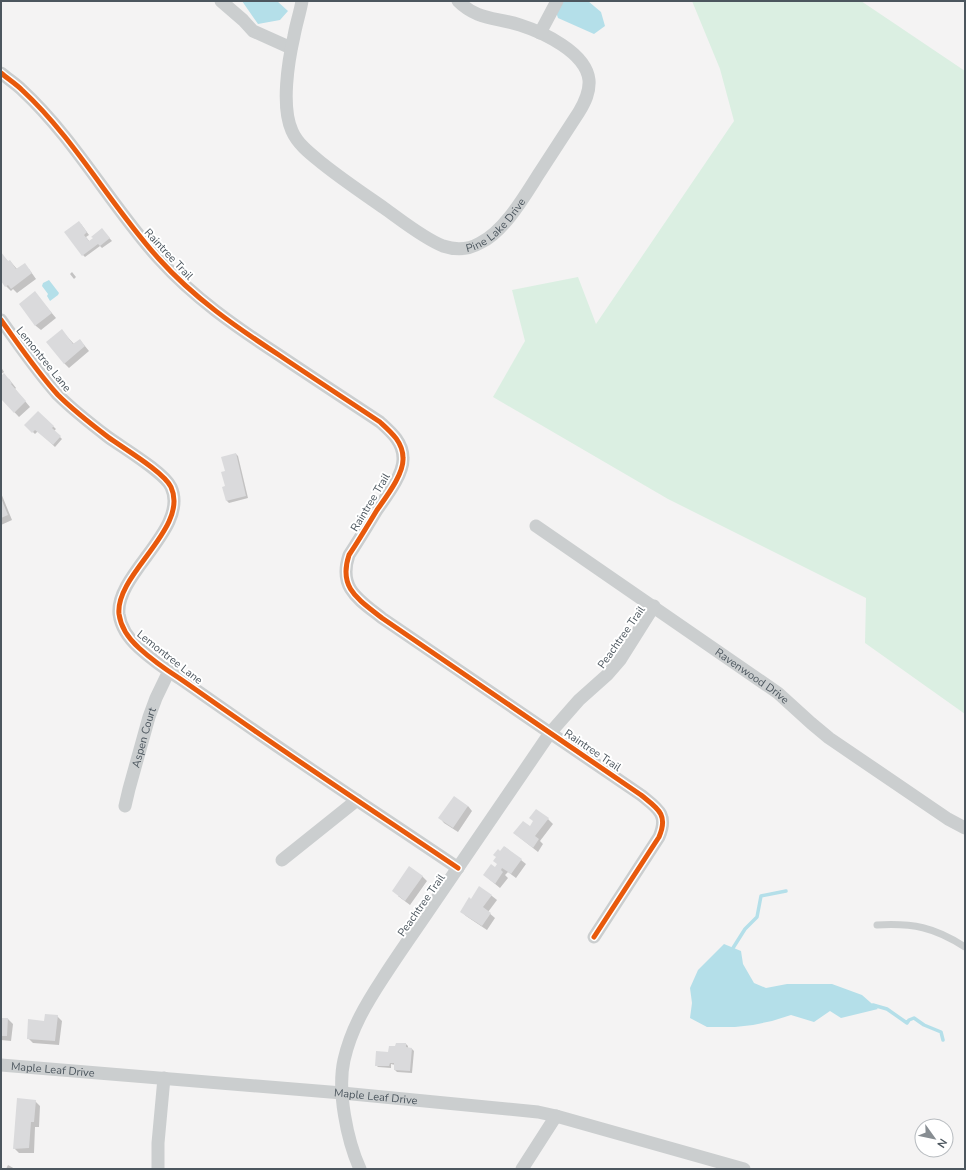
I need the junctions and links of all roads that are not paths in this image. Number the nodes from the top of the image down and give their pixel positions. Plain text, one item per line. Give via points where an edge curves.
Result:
1 (220, 1) edge
2 (302, 1) edge
3 (458, 1) edge
4 (557, 1) edge
5 (540, 33) junction
6 (291, 48) junction
7 (1, 73) edge
8 (1, 320) edge
9 (536, 526) dead end
10 (654, 606) junction
11 (169, 671) junction
12 (550, 733) junction
13 (357, 800) junction
14 (125, 806) dead end
15 (965, 828) edge
16 (282, 860) dead end
17 (458, 868) junction
18 (877, 925) dead end
19 (594, 937) dead end
20 (965, 947) edge
21 (1, 1065) edge
22 (164, 1078) junction
23 (342, 1093) junction
24 (556, 1116) junction
25 (158, 1169) edge
26 (360, 1169) edge
27 (522, 1169) edge
28 (744, 1169) edge

1 - 6 street via 252,31
2 - 6 street, Pine Lake Drive
3 - 5 street, Pine Lake Drive via 470,12 517,24
4 - 5 street
5 - 6 street, Pine Lake Drive via 564,46 584,66 589,80 585,101 523,198 503,224 482,243 463,249 443,246 425,236 339,177 297,140 292,132 286,103
7 - 12 street, Raintree Trail via 38,105 134,230 182,283 244,332 380,422 392,434 402,448 402,467 350,555 345,574 347,583 352,592 382,618
8 - 11 street, Lemontree Lane via 58,394 106,435 159,473 171,486 174,498 171,518 125,589 119,609 121,624 128,637
9 - 10 street, Ravenwood Drive
10 - 12 street, Peachtree Trail via 620,660
10 - 15 street, Ravenwood Drive via 778,693 829,738
11 - 13 street, Lemontree Lane
11 - 14 street, Aspen Court via 149,717
12 - 17 street, Peachtree Trail
12 - 19 street, Raintree Trail via 645,798 655,806 663,821 659,836
13 - 16 street
13 - 17 street, Lemontree Lane
17 - 23 street, Peachtree Trail via 396,958 353,1030 344,1059
18 - 20 lane via 911,925 926,928 939,932
21 - 22 street, Maple Leaf Drive
22 - 23 street, Maple Leaf Drive
22 - 25 street
23 - 24 street, Maple Leaf Drive via 538,1112
23 - 26 street, Peachtree Trail via 346,1123
24 - 27 street
24 - 28 street, Maple Leaf Drive

